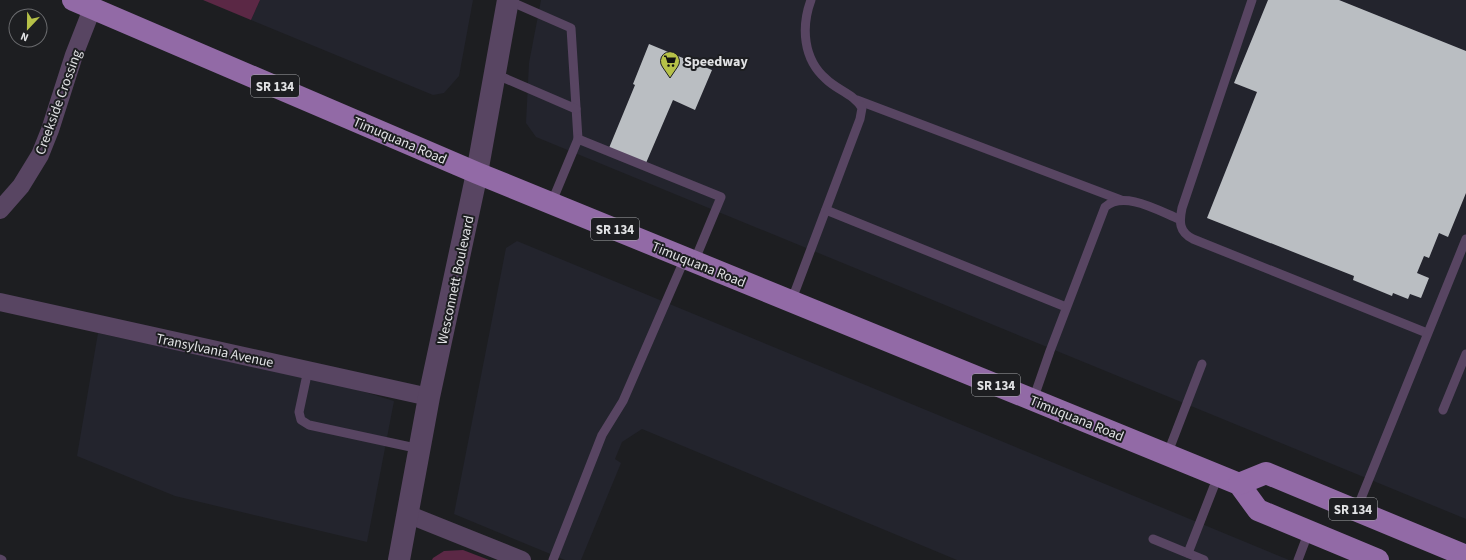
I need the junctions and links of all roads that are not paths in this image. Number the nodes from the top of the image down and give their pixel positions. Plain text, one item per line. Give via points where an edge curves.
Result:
1 (507, 0) edge
2 (811, 0) edge
3 (1252, 0) edge
4 (80, 3) edge
5 (495, 74) junction
6 (857, 100) junction
7 (576, 109) junction
8 (578, 139) junction
9 (478, 174) junction
10 (1122, 201) junction
11 (552, 204) junction
12 (0, 210) edge
13 (826, 210) junction
14 (1179, 219) junction
15 (1466, 239) edge
16 (690, 260) junction
17 (0, 302) edge
18 (792, 302) junction
19 (1066, 307) junction
20 (1427, 333) junction
21 (1466, 354) edge
22 (1202, 364) dead end
23 (308, 370) junction
24 (429, 397) junction
25 (1033, 400) junction
26 (1443, 410) dead end
27 (420, 449) junction
28 (1166, 455) junction
29 (1218, 475) junction
30 (1240, 484) junction
31 (1356, 511) junction
32 (407, 514) junction
33 (1309, 531) junction
34 (1153, 539) dead end
35 (1188, 553) junction
36 (1466, 556) edge
37 (1366, 558) edge
38 (399, 560) edge
39 (522, 560) edge
40 (553, 560) edge
41 (1204, 560) edge
42 (1298, 560) edge

1 - 5 street, Wesconnett Boulevard
1 - 7 lane via 570,28
2 - 6 lane via 804,31 809,56 825,79
3 - 14 lane
4 - 9 main road, Timuquana Road / SR 134
4 - 12 street, Creekside Crossing via 40,155 21,186
5 - 7 lane
5 - 9 street, Wesconnett Boulevard
6 - 10 lane
6 - 13 lane via 862,108 860,119
7 - 8 lane
8 - 11 lane
8 - 16 lane via 721,197
9 - 11 main road, Timuquana Road / SR 134
9 - 24 street, Wesconnett Boulevard
10 - 14 lane via 1134,202
10 - 19 lane via 1110,203 1105,207
11 - 16 main road, Timuquana Road / SR 134
13 - 18 lane
13 - 19 lane
14 - 20 lane via 1181,229 1193,239
15 - 20 lane
16 - 18 main road, Timuquana Road / SR 134
16 - 40 lane via 623,401 602,435
17 - 23 street, Transylvania Avenue
18 - 25 main road, Timuquana Road / SR 134
19 - 25 lane
20 - 31 lane
21 - 26 lane
22 - 28 lane
23 - 24 street, Transylvania Avenue
23 - 27 lane via 300,412 301,420 309,425
24 - 27 street, Wesconnett Boulevard
25 - 28 main road, Timuquana Road / SR 134
27 - 32 street, Wesconnett Boulevard
28 - 29 main road, Timuquana Road / SR 134
29 - 30 main road, Timuquana Road / SR 134
29 - 35 lane
30 - 31 main road, SR 134 via 1266,473
30 - 33 main road, SR 134 via 1258,510
31 - 36 main road, SR 134
32 - 38 street, Wesconnett Boulevard
32 - 39 street
33 - 37 main road, SR 134
33 - 42 lane
34 - 35 lane
35 - 41 lane

